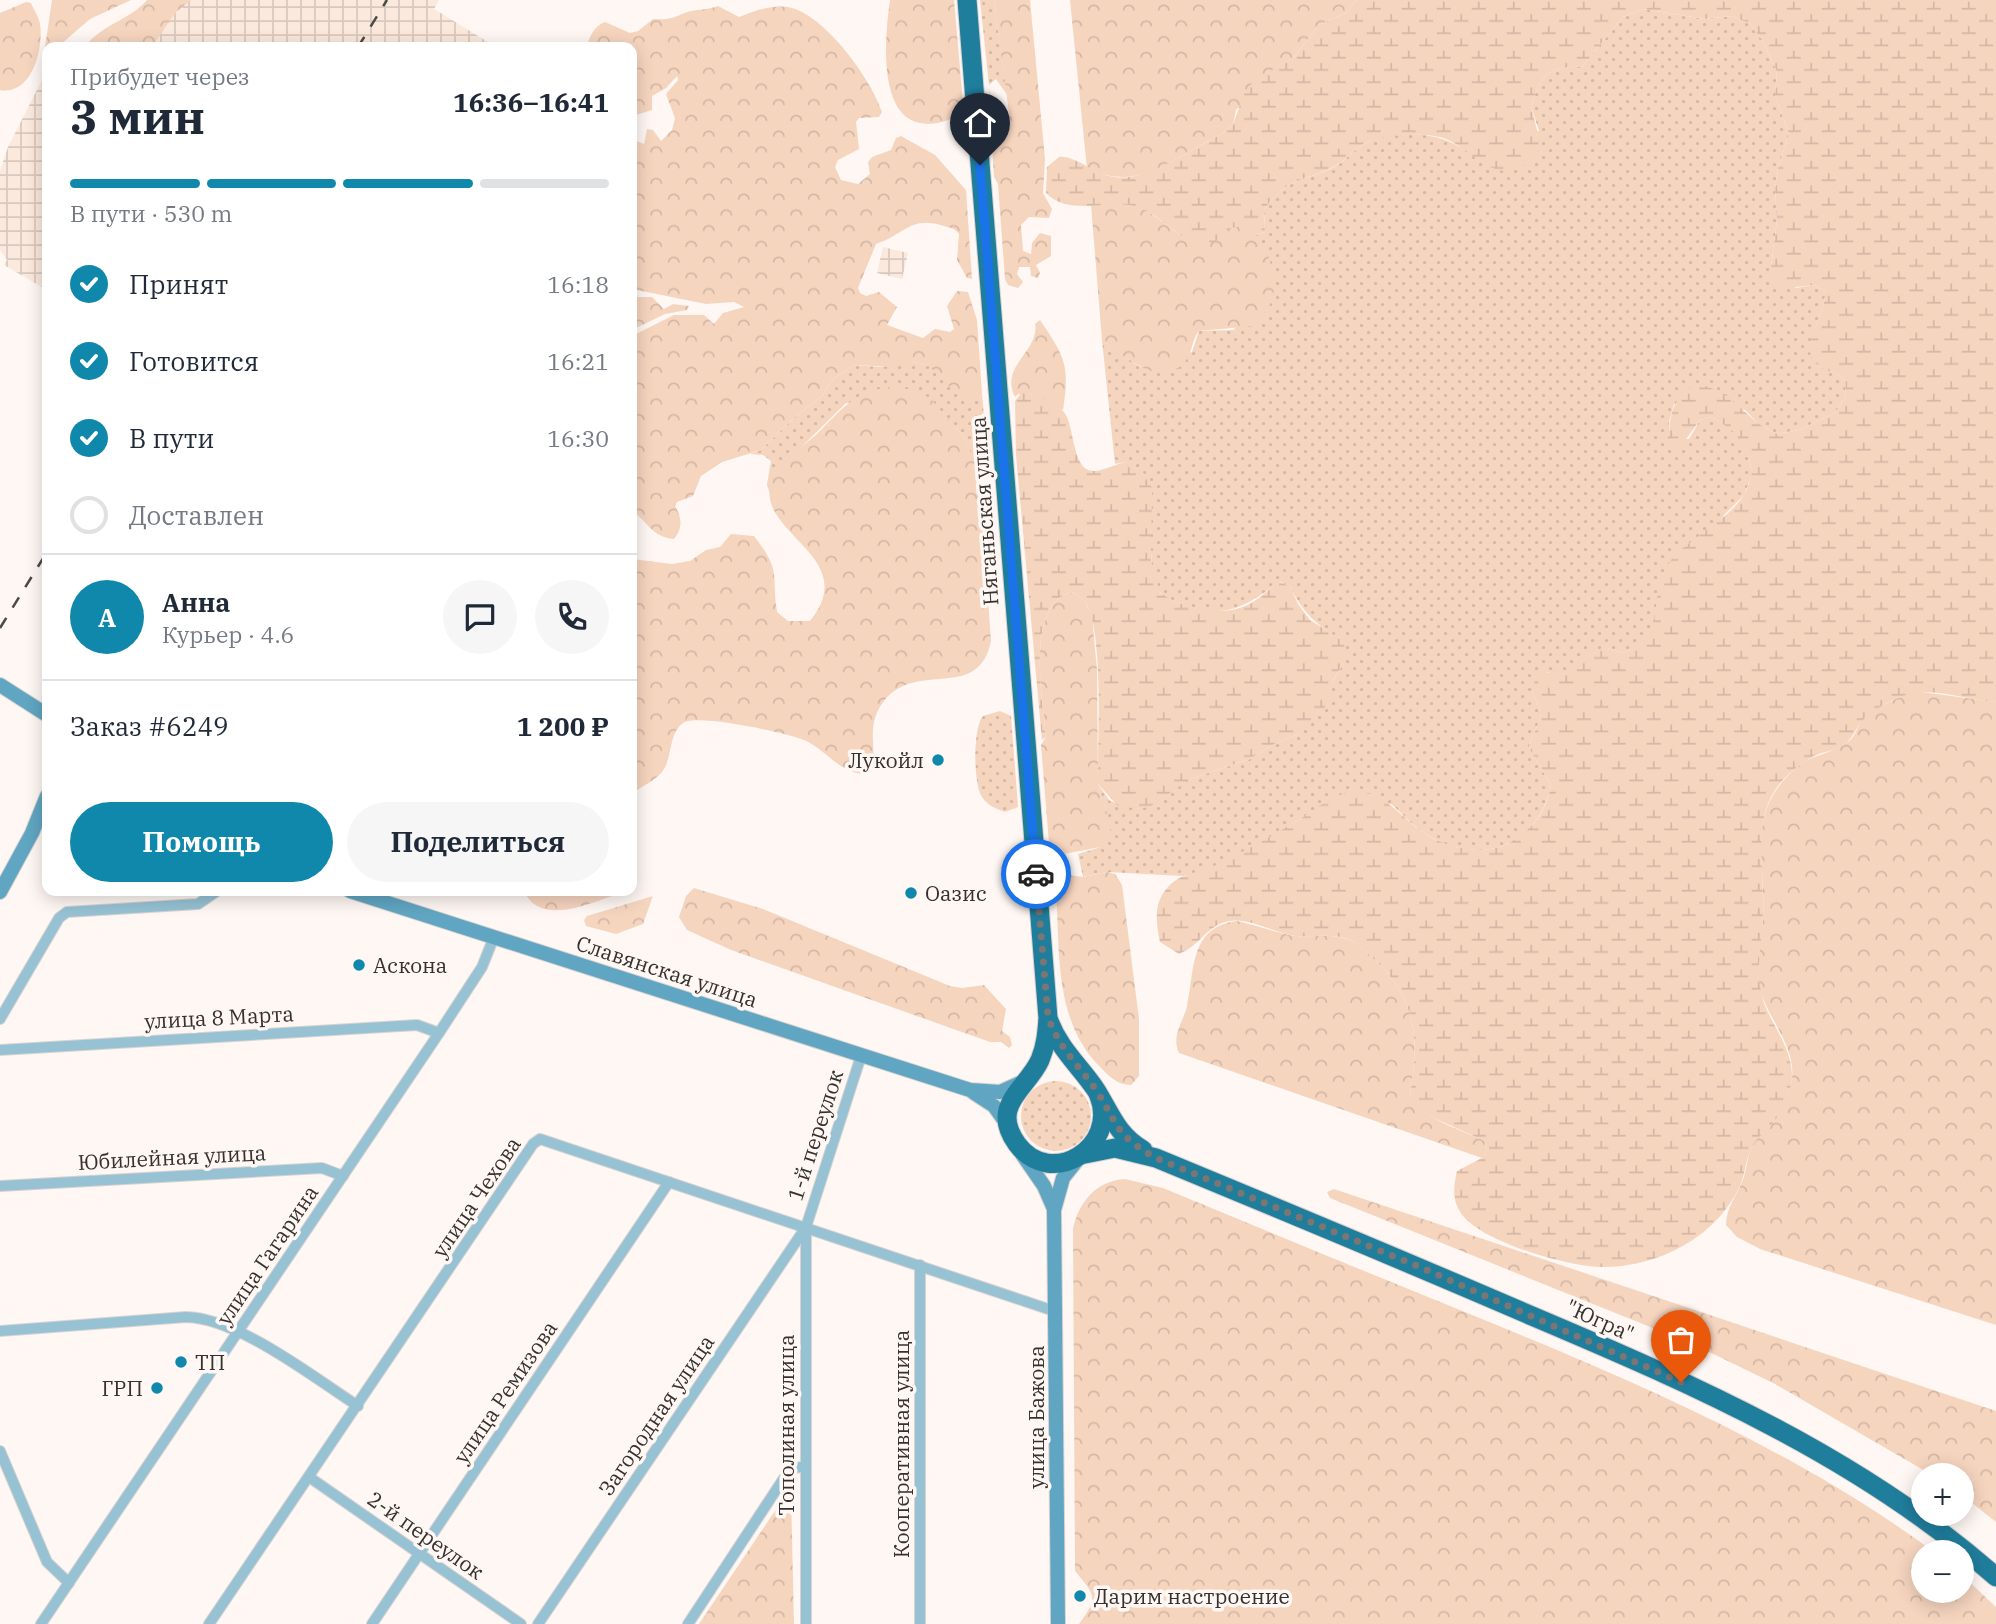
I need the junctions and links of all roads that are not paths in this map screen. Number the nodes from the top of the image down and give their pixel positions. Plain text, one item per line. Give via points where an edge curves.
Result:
1 (967, 0) edge
2 (0, 685) edge
3 (42, 712) edge
4 (42, 806) edge
5 (0, 892) edge
6 (210, 896) edge
7 (366, 896) edge
8 (494, 937) junction
9 (1048, 1017) junction
10 (0, 1019) edge
11 (439, 1033) junction
12 (0, 1050) edge
13 (861, 1056) junction
14 (1086, 1079) junction
15 (1025, 1080) junction
16 (970, 1090) junction
17 (1099, 1096) junction
18 (1012, 1134) junction
19 (1081, 1156) junction
20 (1156, 1158) junction
21 (343, 1176) junction
22 (669, 1182) junction
23 (0, 1186) edge
24 (1054, 1210) junction
25 (806, 1227) junction
26 (920, 1265) junction
27 (1057, 1312) junction
28 (0, 1331) edge
29 (239, 1331) junction
30 (358, 1406) junction
31 (0, 1451) edge
32 (805, 1466) junction
33 (309, 1477) junction
34 (420, 1554) junction
35 (1996, 1577) edge
36 (69, 1583) junction
37 (41, 1624) edge
38 (209, 1624) edge
39 (372, 1624) edge
40 (521, 1624) edge
41 (538, 1624) edge
42 (688, 1624) edge
43 (806, 1624) edge
44 (920, 1624) edge
45 (1058, 1624) edge

1 - 9 highway, Няганьская улица
2 - 3 street
4 - 5 street
6 - 10 street via 198,904 67,912 59,918
7 - 8 street, Славянская улица
8 - 11 street, улица Гагарина via 482,967
8 - 13 street, Славянская улица
9 - 14 highway via 1063,1050
9 - 15 highway via 1042,1056
11 - 12 street, улица 8 Марта via 417,1025
11 - 21 street, улица Гагарина
13 - 16 street, Славянская улица
13 - 25 street, 1-й переулок
14 - 15 highway via 1056,1069
14 - 17 highway
15 - 16 street via 1000,1092
15 - 18 highway via 1010,1103
16 - 18 street via 989,1101
17 - 19 highway via 1102,1128
17 - 20 highway via 1120,1132
18 - 19 highway via 1027,1154 1043,1162 1062,1163
18 - 24 street
19 - 20 highway via 1115,1148
19 - 24 street via 1063,1178
20 - 35 highway, "Югра" via 1592,1341 1749,1415 1874,1486 1952,1539
21 - 23 street, Юбилейная улица via 322,1168
21 - 29 street, улица Гагарина
22 - 25 street, улица Чехова
22 - 30 street, улица Чехова via 540,1139 533,1144
22 - 34 street, улица Ремизова
24 - 27 street, улица Бажова
25 - 26 street, улица Чехова
25 - 32 street, Тополиная улица
25 - 41 street, Загородная улица
26 - 27 street, улица Чехова
26 - 44 street, Кооперативная улица
27 - 45 street, улица Бажова
28 - 29 street via 196,1317
29 - 30 street
29 - 36 street, улица Гагарина
30 - 33 street, улица Чехова
31 - 36 street via 47,1562
32 - 42 street via 786,1475
32 - 43 street, Тополиная улица
33 - 34 street, 2-й переулок
33 - 38 street, улица Чехова
34 - 39 street, улица Ремизова
34 - 40 street, 2-й переулок
36 - 37 street, улица Гагарина

